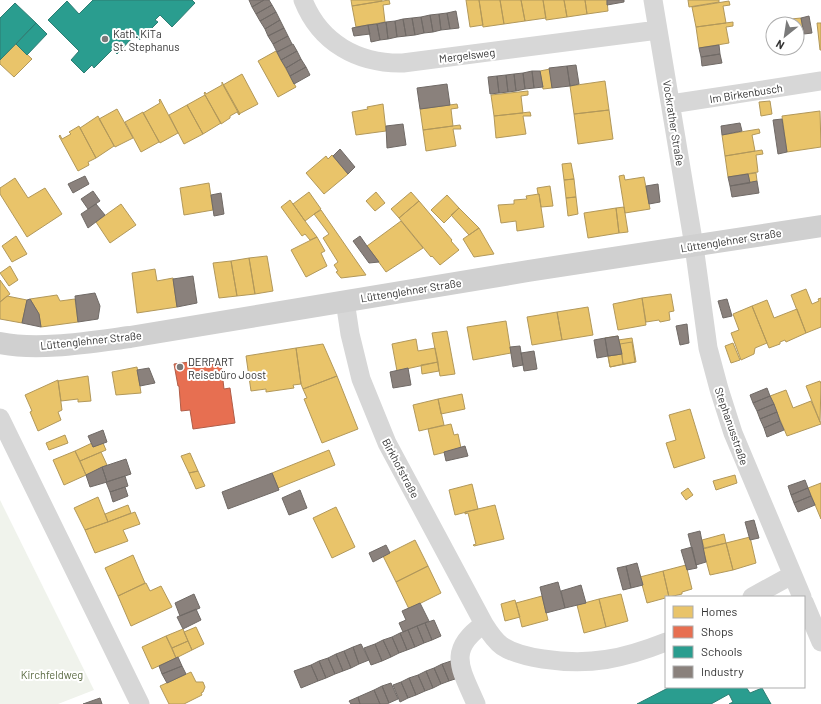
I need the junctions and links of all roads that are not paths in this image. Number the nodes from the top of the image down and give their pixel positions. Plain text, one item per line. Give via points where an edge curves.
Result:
1 (302, 0) edge
2 (653, 0) edge
3 (658, 30) junction
4 (821, 81) edge
5 (671, 104) junction
6 (821, 226) edge
7 (694, 246) junction
8 (345, 301) junction
9 (0, 343) edge
10 (0, 418) edge
11 (792, 575) junction
12 (754, 596) edge
13 (802, 596) edge
14 (805, 604) edge
15 (484, 624) junction
16 (665, 642) edge
17 (821, 642) edge
18 (140, 704) edge
19 (476, 704) edge

1 - 3 street, Mergelsweg via 314,23 335,43 362,57 388,63
2 - 3 street, Vockrather Straße
3 - 5 street, Vockrather Straße
4 - 5 street, Im Birkenbusch
5 - 7 street, Vockrather Straße
6 - 7 street, Lüttenglehner Straße
7 - 8 street, Lüttenglehner Straße
7 - 11 street, Stephanusstraße via 708,348 719,389 749,474
8 - 9 street, Lüttenglehner Straße via 103,340 31,346
8 - 15 street, Birkhofstraße via 361,379 387,443
10 - 18 street
11 - 12 street
11 - 13 street, Stephanusstraße
14 - 17 street
15 - 16 street, Birkhofstraße via 502,646 526,656 558,661 603,661 628,656
15 - 19 street via 466,639 459,659 461,670

